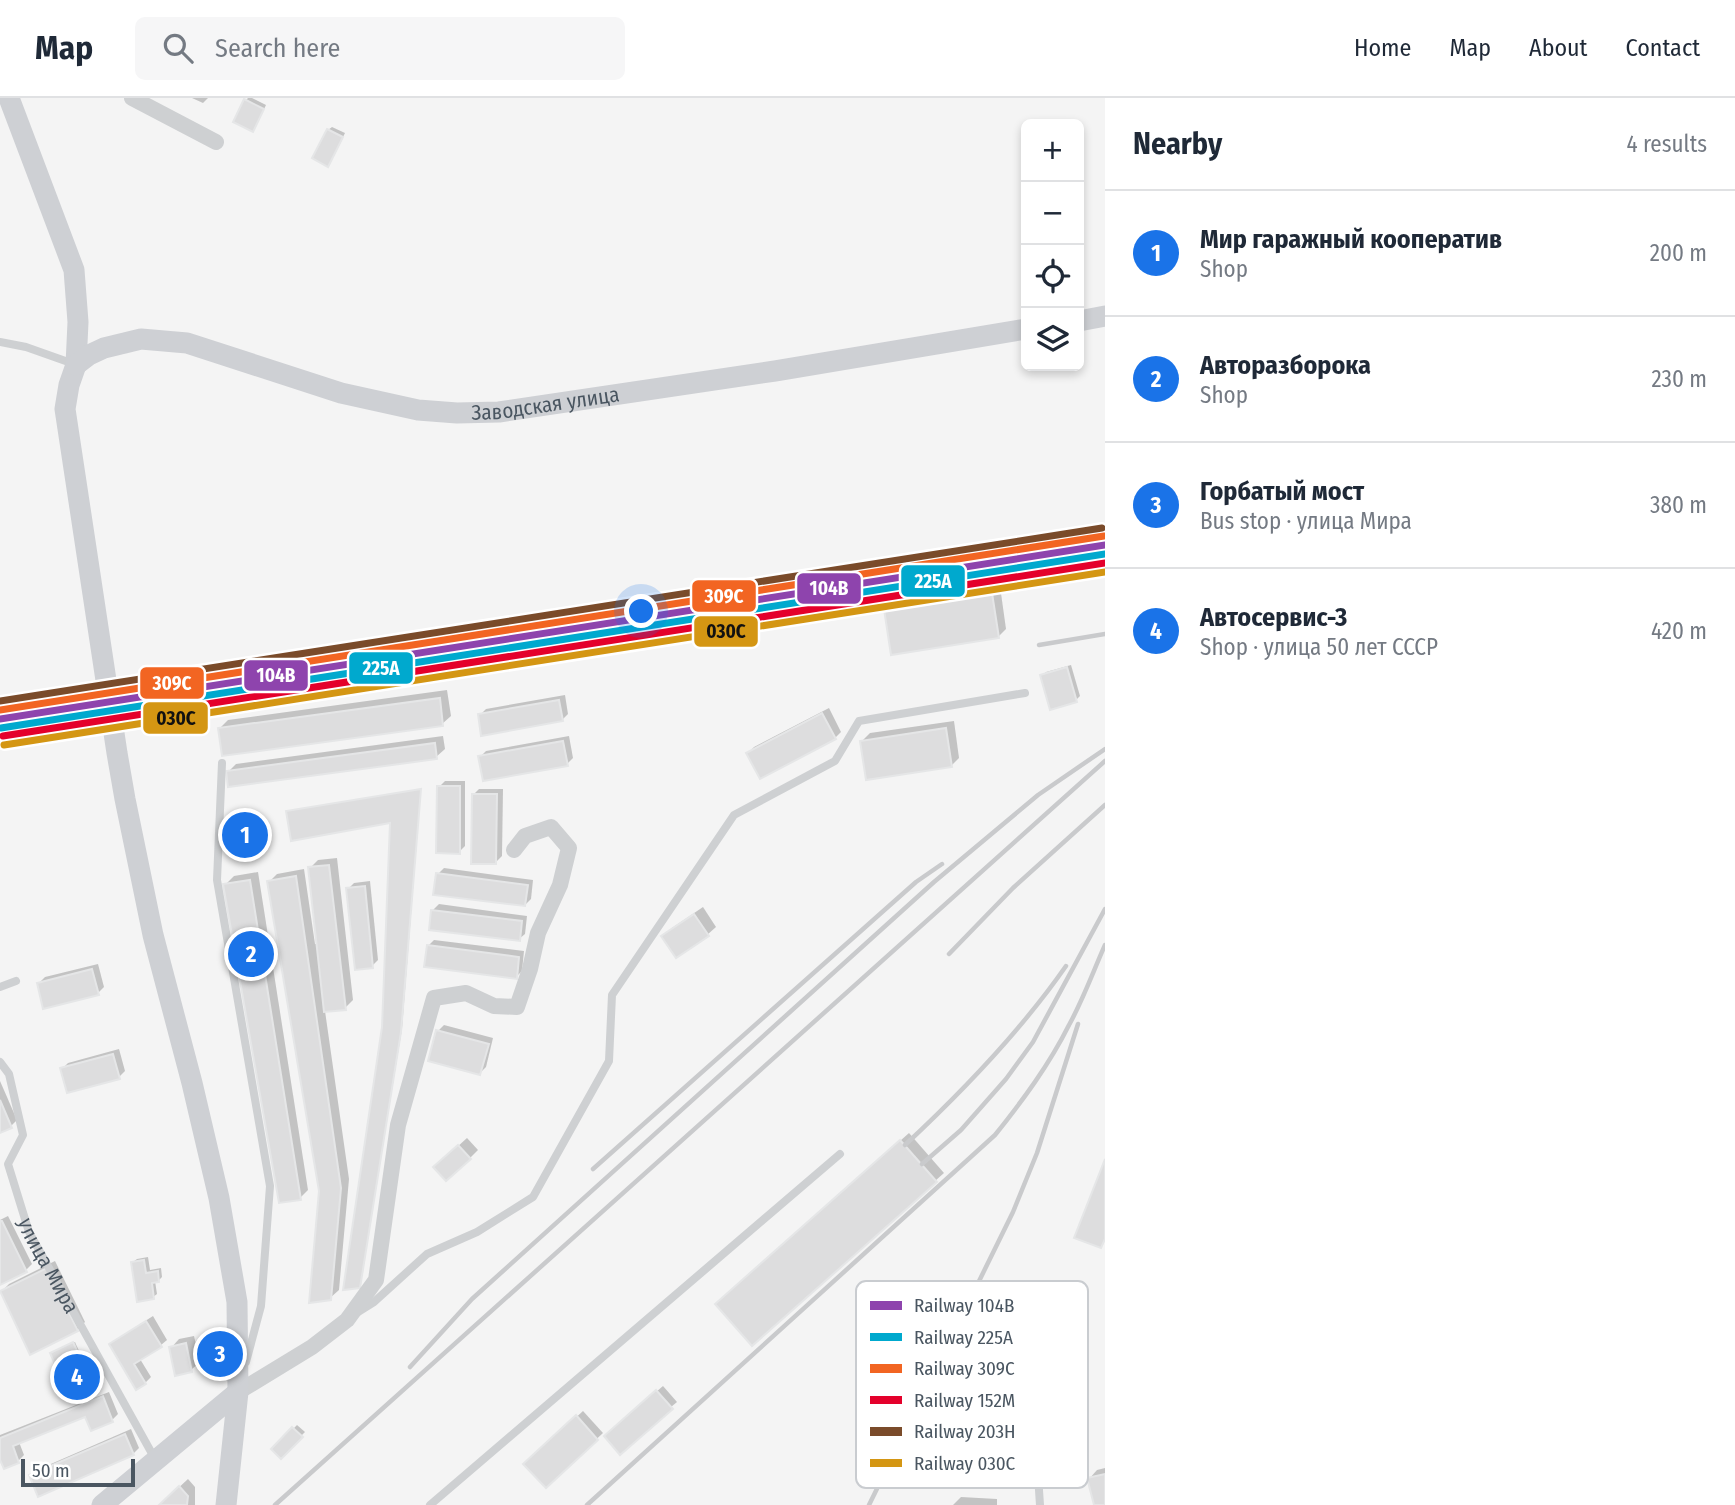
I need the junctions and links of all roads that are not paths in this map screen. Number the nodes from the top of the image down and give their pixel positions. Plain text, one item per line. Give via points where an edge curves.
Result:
1 (9, 98) edge
2 (132, 98) edge
3 (216, 142) dead end
4 (1105, 316) edge
5 (1084, 320) edge
6 (1021, 330) edge
7 (0, 342) edge
8 (76, 365) junction
9 (1025, 692) dead end
10 (222, 763) dead end
11 (514, 850) dead end
12 (16, 981) dead end
13 (0, 987) edge
14 (0, 1062) edge
15 (839, 1154) dead end
16 (347, 1320) junction
17 (238, 1392) junction
18 (155, 1459) junction
19 (102, 1504) edge
20 (226, 1505) edge
21 (430, 1505) edge

1 - 8 main road via 74,270
2 - 3 street
4 - 5 main road
6 - 8 main road, Заводская улица via 499,412 418,410 341,393 187,343 141,340 104,348
7 - 8 lane
8 - 17 main road via 65,409 67,431 117,752 153,934 219,1198 237,1302
9 - 16 lane via 859,721 835,761 734,815 612,995 609,1061 533,1197 477,1232 427,1254
10 - 17 lane via 217,880 270,1186 261,1306
11 - 16 street via 526,836 551,827 569,848 560,885 538,933 526,982 517,1007 494,1006 466,993 434,998 398,1125 376,1280
12 - 13 lane
14 - 18 lane, улица Мира via 9,1074 23,1135 8,1164 29,1232
15 - 21 lane
16 - 17 street
17 - 18 main road
17 - 20 main road
18 - 19 main road

